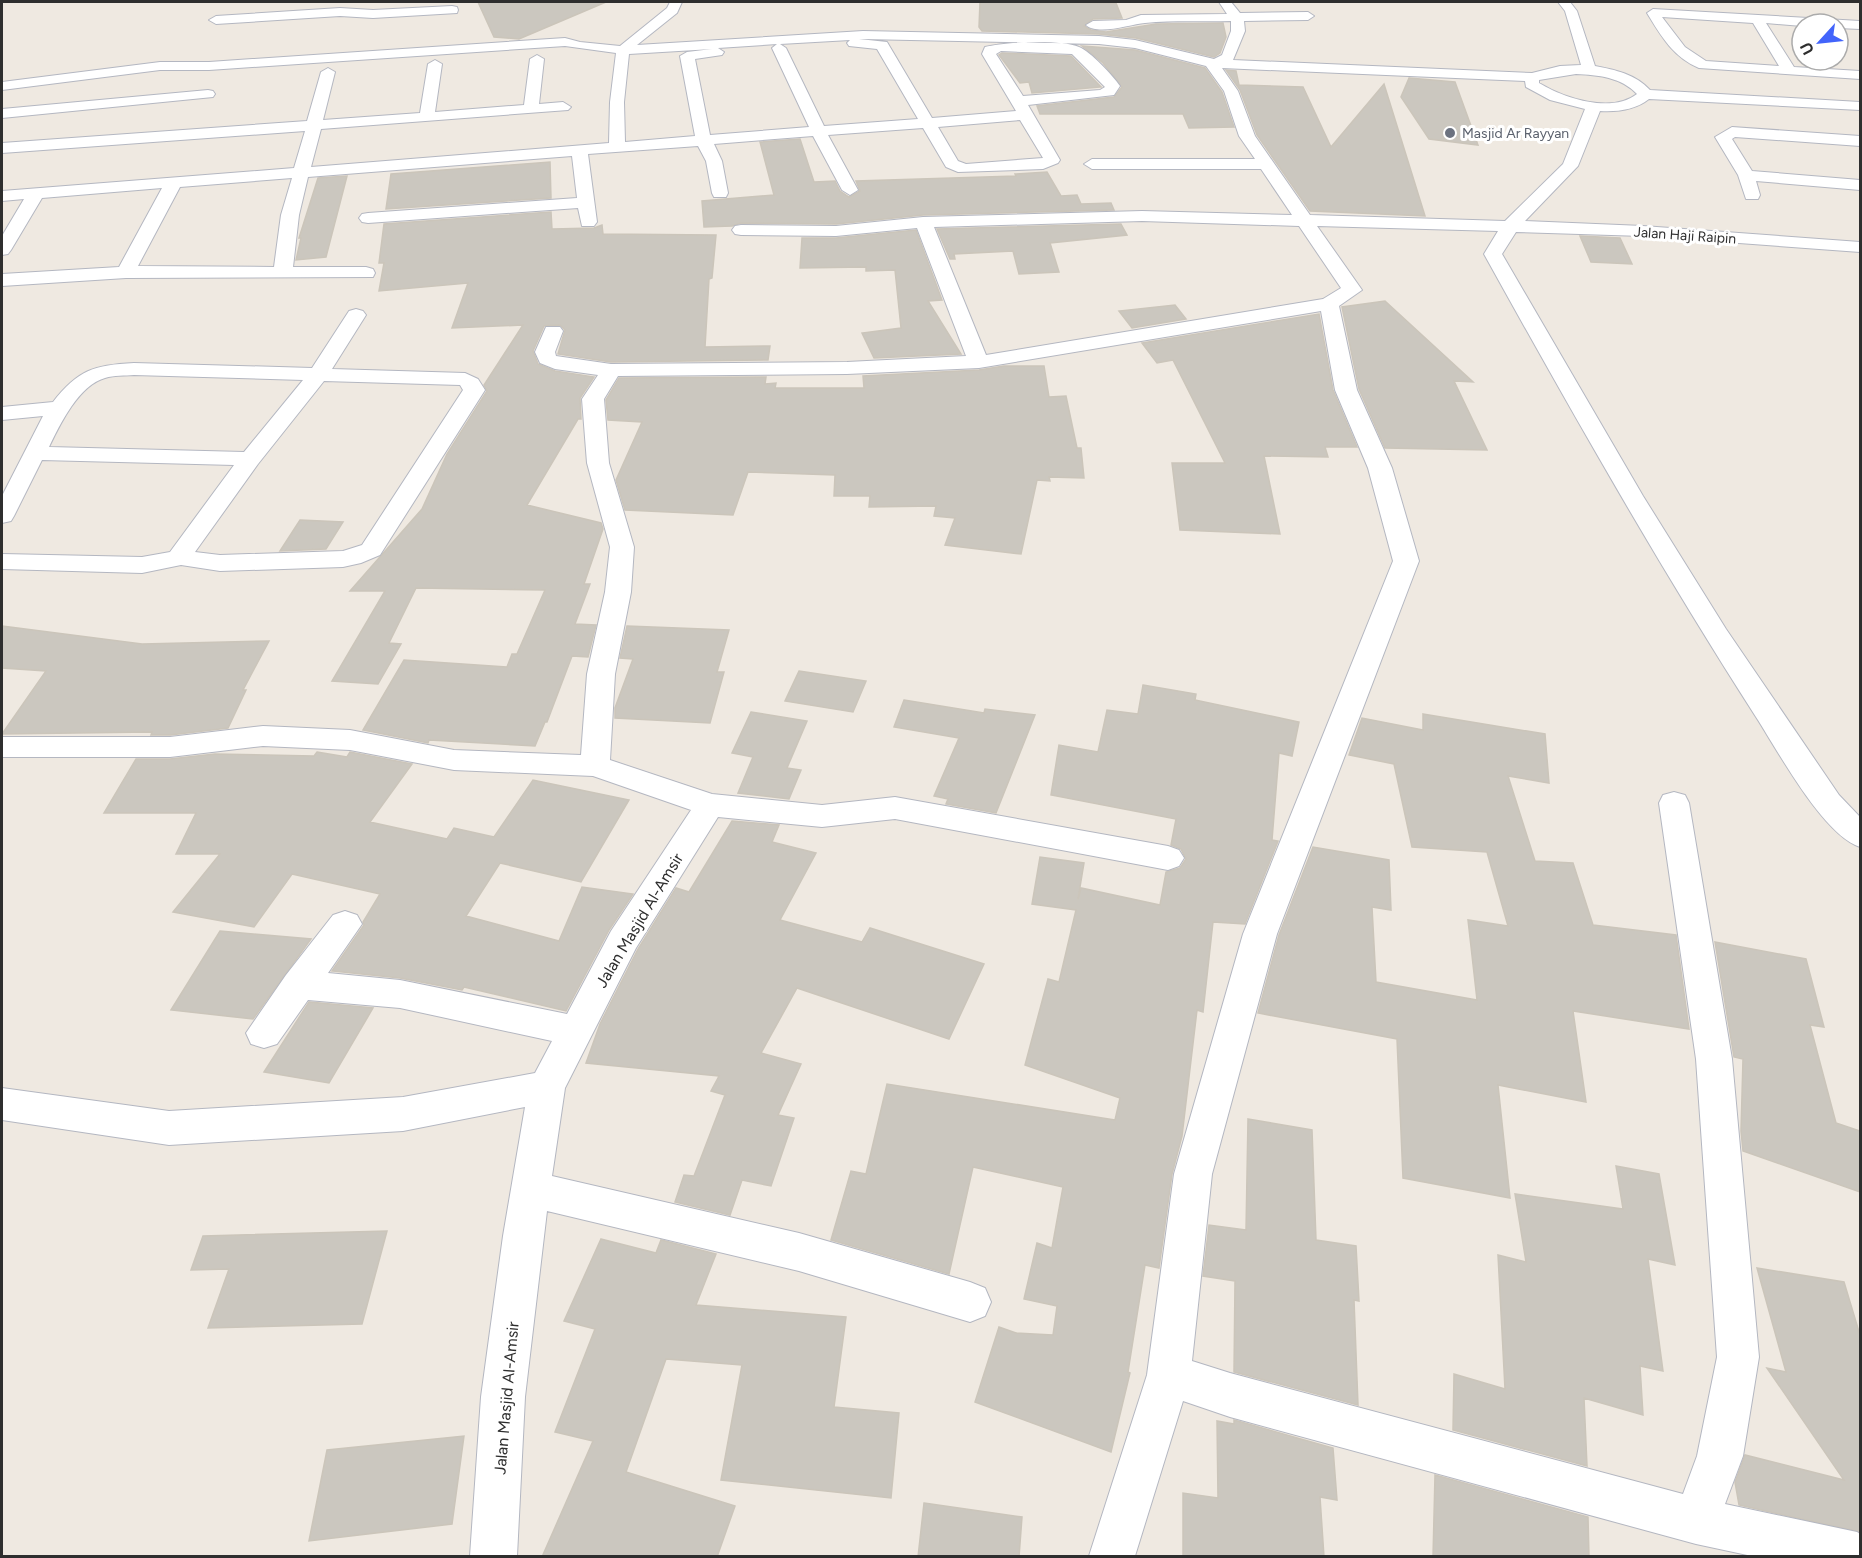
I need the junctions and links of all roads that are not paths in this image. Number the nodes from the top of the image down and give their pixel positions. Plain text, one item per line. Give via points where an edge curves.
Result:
1 (676, 2) edge
2 (1225, 2) edge
3 (1563, 2) edge
4 (453, 6) edge
5 (383, 10) dead end
6 (1308, 15) dead end
7 (1237, 18) junction
8 (1757, 19) junction
9 (216, 20) dead end
10 (1056, 25) dead end
11 (1080, 25) dead end
12 (1009, 26) dead end
13 (1859, 27) edge
14 (449, 37) junction
15 (779, 48) junction
16 (623, 50) junction
17 (537, 59) dead end
18 (1213, 63) junction
19 (435, 64) dead end
20 (1589, 70) junction
21 (1789, 70) junction
22 (328, 72) dead end
23 (1860, 75) edge
24 (1533, 77) junction
25 (213, 79) dead end
26 (2, 86) edge
27 (208, 94) junction
28 (1646, 94) junction
29 (1594, 106) junction
30 (1860, 106) edge
31 (563, 107) dead end
32 (1022, 108) junction
33 (531, 109) junction
34 (2, 114) edge
35 (427, 117) junction
36 (927, 123) junction
37 (313, 127) junction
38 (819, 130) junction
39 (192, 134) junction
40 (703, 139) junction
41 (1860, 141) edge
42 (617, 146) junction
43 (2, 148) edge
44 (580, 151) junction
45 (1092, 164) dead end
46 (1266, 164) junction
47 (300, 171) junction
48 (1746, 175) junction
49 (174, 182) junction
50 (1860, 184) edge
51 (850, 190) dead end
52 (36, 193) junction
53 (720, 193) dead end
54 (1752, 195) dead end
55 (2, 196) edge
56 (587, 202) junction
57 (368, 218) dead end
58 (1304, 220) junction
59 (588, 222) dead end
60 (923, 222) junction
61 (1510, 226) junction
62 (741, 230) dead end
63 (1860, 247) edge
64 (2, 250) edge
65 (126, 272) junction
66 (283, 272) junction
67 (366, 273) dead end
68 (2, 280) edge
69 (1329, 304) junction
70 (356, 315) dead end
71 (553, 331) dead end
72 (979, 362) junction
73 (611, 370) junction
74 (318, 375) junction
75 (59, 408) junction
76 (2, 413) edge
77 (36, 453) junction
78 (250, 459) junction
79 (2, 516) edge
80 (179, 557) junction
81 (2, 562) edge
82 (2, 747) edge
83 (595, 766) junction
84 (1674, 803) dead end
85 (710, 805) junction
86 (1860, 835) edge
87 (1168, 858) dead end
88 (345, 924) dead end
89 (298, 985) junction
90 (575, 1031) junction
91 (264, 1033) dead end
92 (547, 1087) junction
93 (2, 1104) edge
94 (530, 1189) junction
95 (970, 1302) dead end
96 (1169, 1374) junction
97 (1696, 1521) junction
98 (493, 1557) edge
99 (1112, 1557) edge
100 (1857, 1557) edge

1 - 16 street via 672,10
2 - 7 street
3 - 20 street via 1571,11
4 - 5 street
4 - 9 street via 374,14 340,12
4 - 14 street
6 - 7 street
7 - 11 street via 1141,19 1128,24
7 - 18 street via 1238,31 1228,57
8 - 13 street
8 - 21 street
8 - 21 street via 1653,13 1690,60 1704,65
10 - 12 street
14 - 16 street via 565,42
14 - 26 street
15 - 36 street via 882,45
15 - 38 street
15 - 40 street via 687,56
16 - 18 street via 863,35 1098,40 1135,44
16 - 42 street
17 - 33 street
18 - 24 street
18 - 46 street via 1231,91 1247,136
19 - 35 street
20 - 24 street via 1554,70
20 - 28 street via 1629,79 1642,86
21 - 23 street
22 - 37 street
24 - 29 street via 1532,84 1542,93
25 - 27 street
27 - 34 street
27 - 39 street
28 - 29 street via 1629,104
28 - 30 street
29 - 61 street via 1570,166
31 - 33 street
32 - 32 street via 1109,92 1113,86 1077,51 1067,48 990,50
32 - 36 street
32 - 36 street via 1050,162 964,169 952,164
33 - 35 street
35 - 37 street
36 - 38 street
37 - 39 street
37 - 47 street
38 - 40 street
38 - 51 street
39 - 43 street
40 - 42 street
40 - 53 street via 714,161
41 - 48 street via 1732,132 1723,137
42 - 44 street
44 - 47 street
44 - 56 street
45 - 46 street
46 - 58 street
47 - 49 street
47 - 66 street
48 - 50 street
48 - 54 street
49 - 52 street
49 - 65 street
52 - 55 street
52 - 64 street
56 - 57 street
56 - 59 street
58 - 60 street, Jalan Haji Raipin via 1142,216
58 - 61 street, Jalan Haji Raipin
58 - 69 street via 1352,290
60 - 62 street, Jalan Haji Raipin via 836,231
60 - 72 street
61 - 63 street, Jalan Haji Raipin
61 - 86 street via 1493,254 1631,496 1821,794
65 - 66 street
65 - 68 street
66 - 67 street
69 - 72 street
69 - 96 street via 1346,390 1380,468 1406,561 1260,934 1193,1174
70 - 74 street
71 - 73 street via 545,352 547,359
72 - 73 street via 847,368
73 - 83 street via 593,399 598,463 622,547 618,592 601,674
74 - 75 street via 112,370 86,379
74 - 78 street
74 - 80 street via 465,379 474,390 370,550 352,558 332,559 220,563
75 - 76 street
75 - 77 street
77 - 78 street
77 - 79 street
78 - 80 street
80 - 81 street via 142,565
82 - 83 street via 170,747 263,735 350,740 454,760
83 - 85 street
84 - 97 street via 1714,1059 1738,1357 1720,1456
85 - 87 street via 822,816 895,808
85 - 90 street, Jalan Masjid Al-Amsir via 623,940
88 - 89 street
89 - 90 street via 400,994
89 - 91 street
90 - 92 street, Jalan Masjid Al-Amsir
92 - 93 street via 402,1114 170,1128
92 - 94 street, Jalan Masjid Al-Amsir
94 - 95 street via 799,1252
94 - 98 street, Jalan Masjid Al-Amsir via 503,1397
96 - 97 street via 1230,1395
96 - 99 street
97 - 100 street

